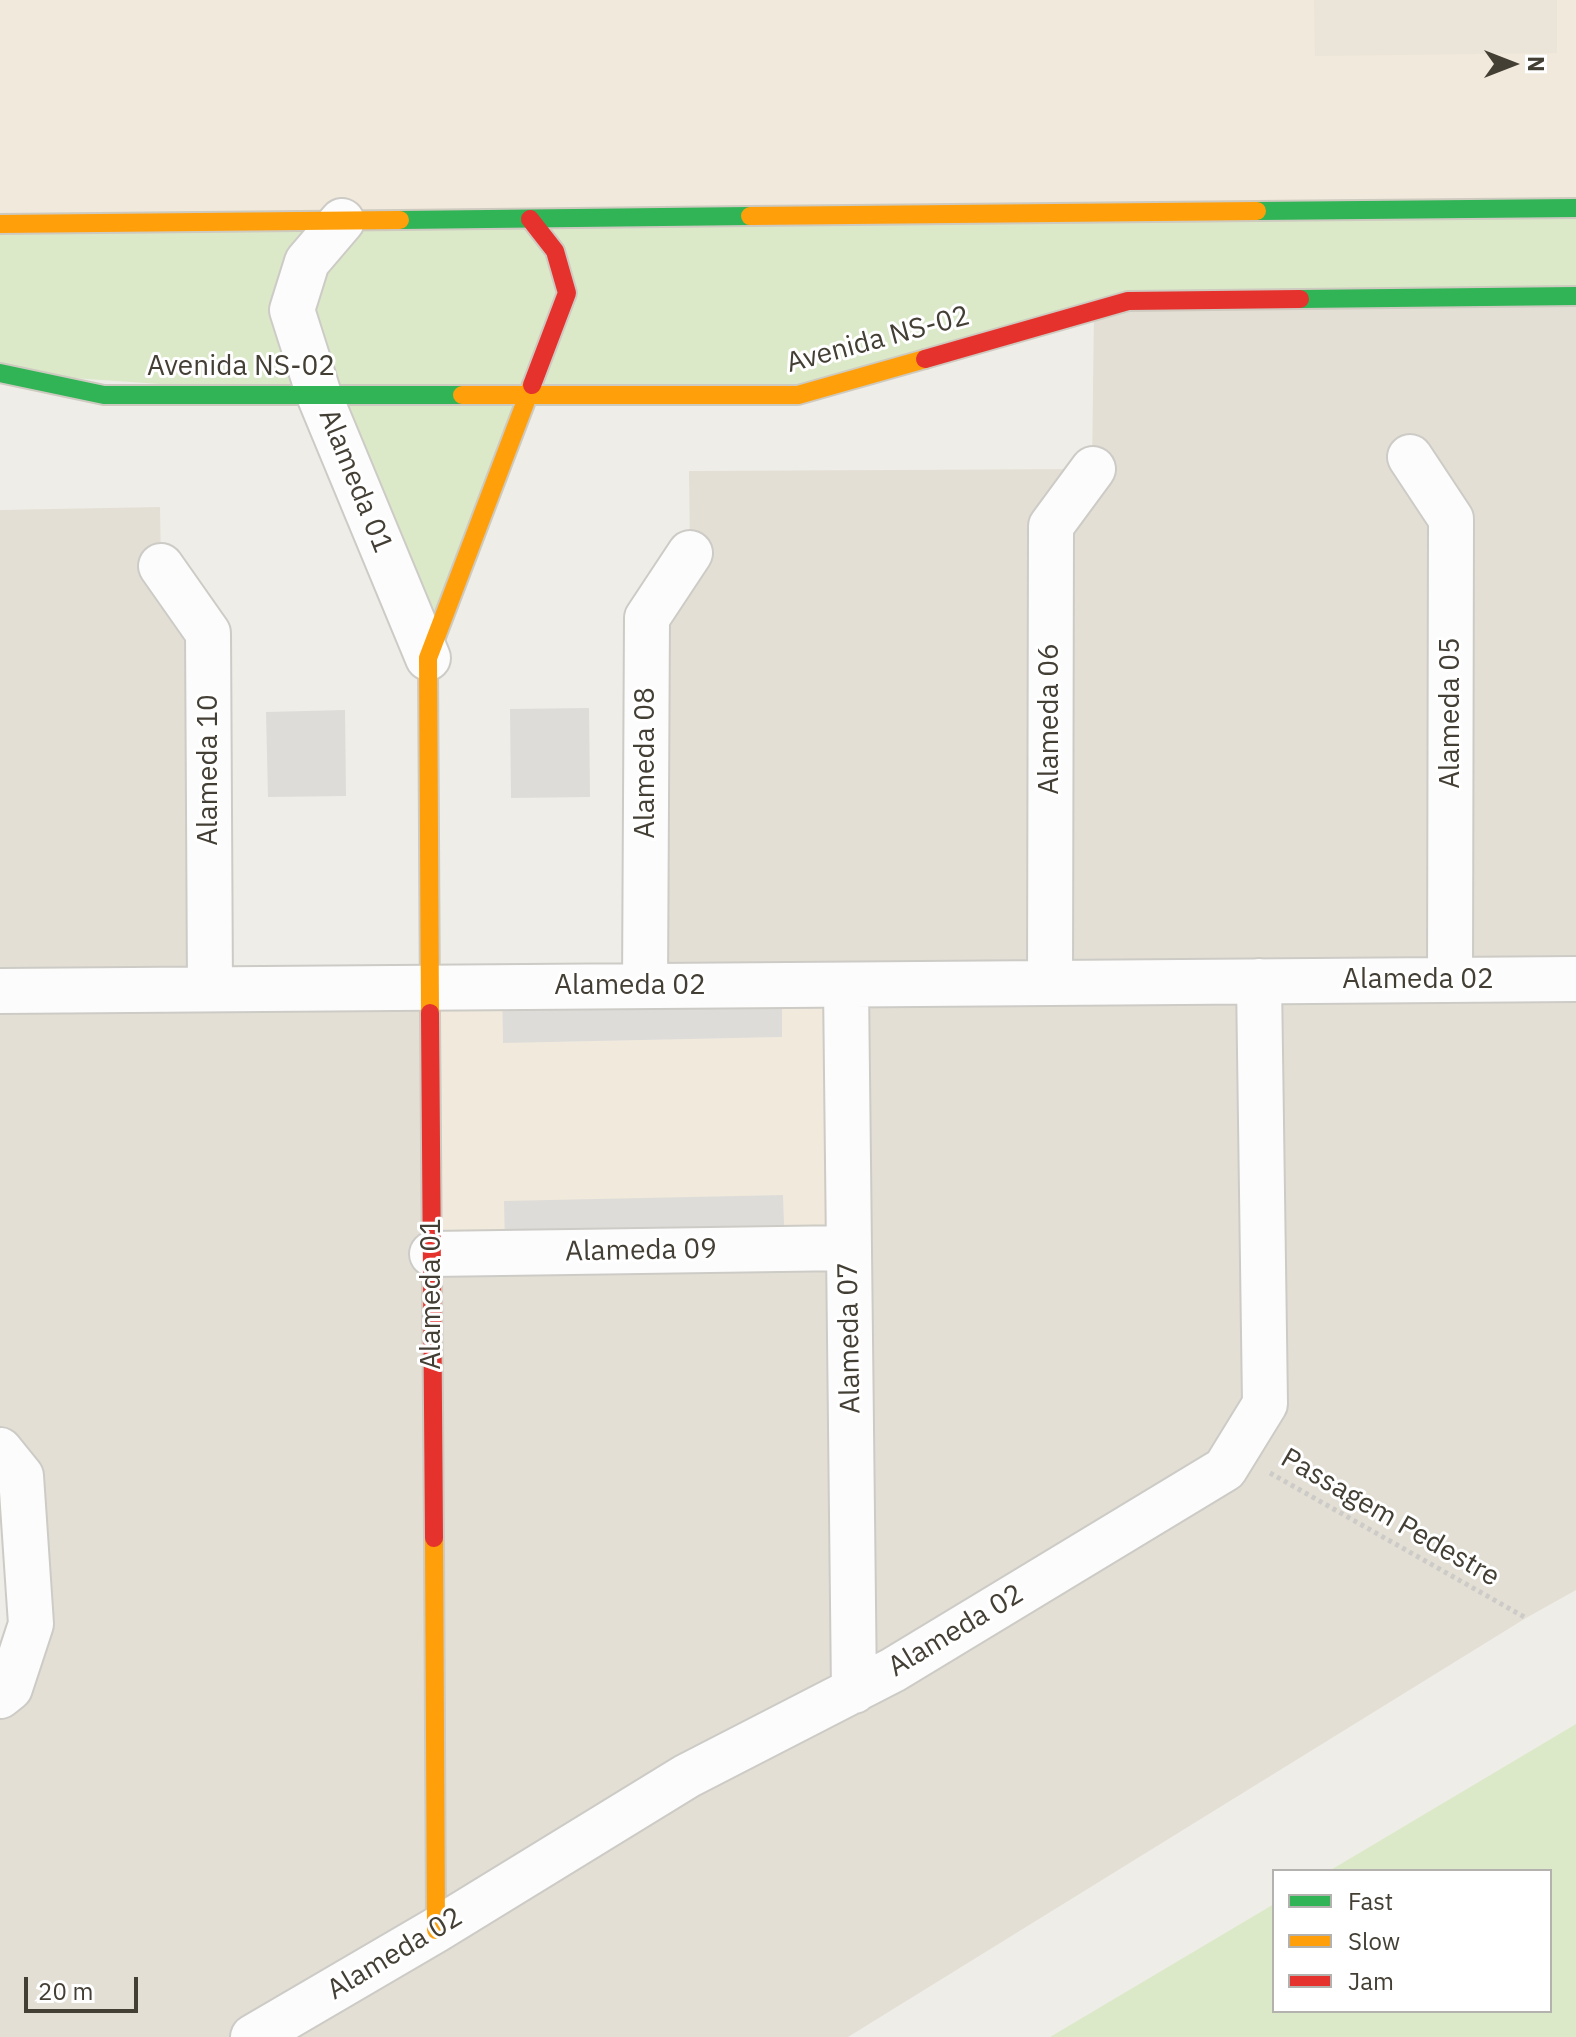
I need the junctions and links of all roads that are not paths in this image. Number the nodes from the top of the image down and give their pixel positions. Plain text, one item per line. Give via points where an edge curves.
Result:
1 (1576, 208) edge
2 (530, 219) junction
3 (342, 221) junction
4 (0, 224) edge
5 (1576, 296) edge
6 (0, 373) edge
7 (319, 395) junction
8 (528, 395) junction
9 (1410, 457) dead end
10 (1093, 469) dead end
11 (690, 553) dead end
12 (161, 566) dead end
13 (428, 658) junction
14 (1576, 979) edge
15 (1450, 980) junction
16 (1259, 981) junction
17 (1050, 983) junction
18 (846, 985) junction
19 (645, 986) junction
20 (430, 987) junction
21 (210, 989) junction
22 (0, 991) edge
23 (849, 1248) junction
24 (432, 1254) junction
25 (0, 1450) edge
26 (854, 1691) junction
27 (0, 1696) edge
28 (436, 1930) junction
29 (253, 2037) edge

1 - 2 street
2 - 3 street
2 - 8 street, Alameda 01 via 555,251 567,293
3 - 4 street
3 - 7 street, Alameda 01 via 307,262 292,310
5 - 8 street, Avenida NS-02 via 1128,301 798,395
6 - 7 street, Avenida NS-02 via 104,395
7 - 8 street, Avenida NS-02
7 - 13 street, Alameda 01
8 - 13 street, Alameda 01
9 - 15 street, Alameda 05 via 1451,519
10 - 17 street, Alameda 06 via 1051,526
11 - 19 street, Alameda 08 via 647,618
12 - 21 street, Alameda 10 via 208,633
13 - 20 street, Alameda 01
14 - 15 street, Alameda 02
15 - 16 street, Alameda 02
16 - 17 street, Alameda 02
16 - 26 street, Alameda 02 via 1265,1404 1225,1469
17 - 18 street, Alameda 02
18 - 19 street, Alameda 02
18 - 23 street, Alameda 07
19 - 20 street, Alameda 02
20 - 21 street, Alameda 02
20 - 24 street, Alameda 01
21 - 22 street, Alameda 02
23 - 24 street, Alameda 09
23 - 26 street, Alameda 07
24 - 28 street, Alameda 01
25 - 27 street via 21,1476 31,1624 10,1688
26 - 28 street, Alameda 02 via 687,1776
28 - 29 street, Alameda 02

